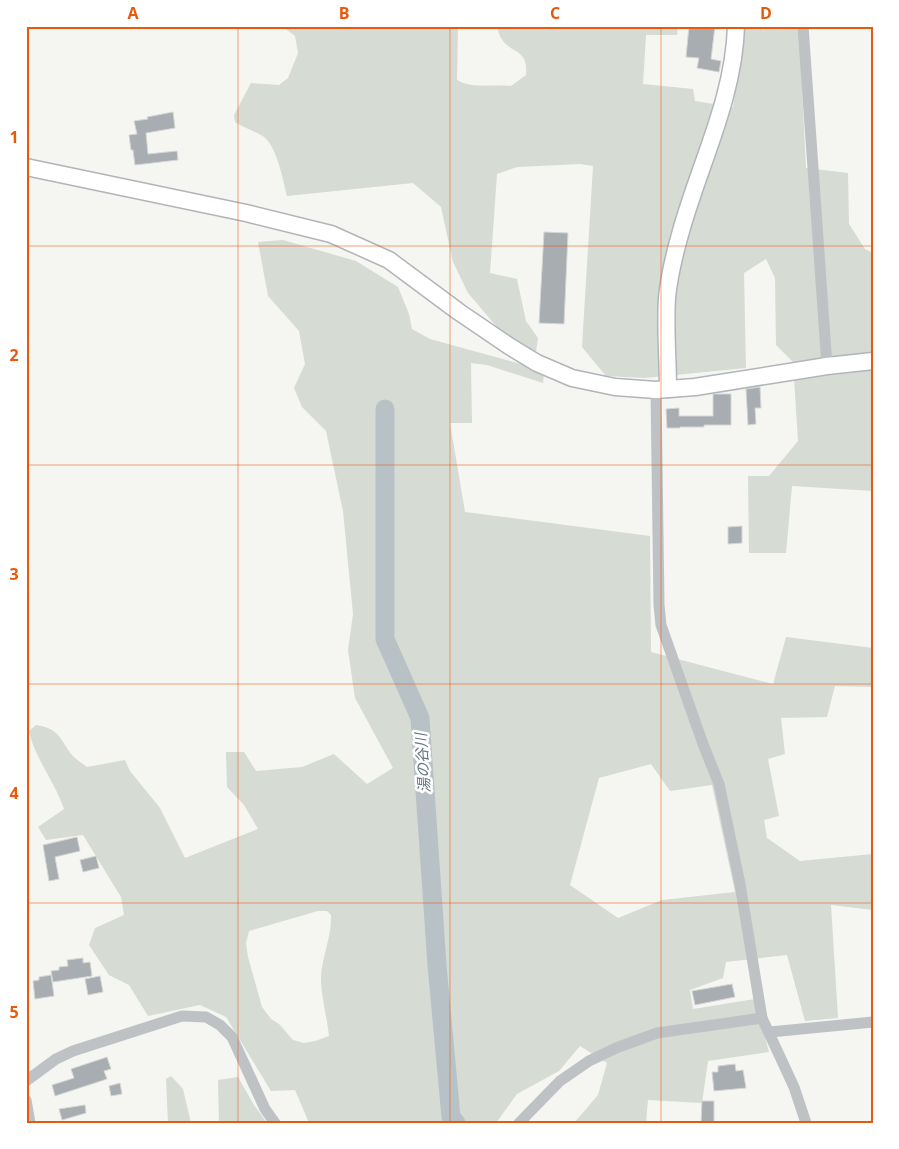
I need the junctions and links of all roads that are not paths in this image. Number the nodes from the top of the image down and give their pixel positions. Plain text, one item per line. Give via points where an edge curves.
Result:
1 (736, 26) edge
2 (803, 26) edge
3 (26, 167) edge
4 (873, 361) edge
5 (828, 366) junction
6 (662, 390) junction
7 (762, 1018) junction
8 (873, 1022) edge
9 (770, 1032) junction
10 (26, 1081) edge
11 (26, 1100) edge
12 (30, 1123) edge
13 (275, 1123) edge
14 (519, 1123) edge
15 (806, 1123) edge

1 - 6 street via 729,82 673,264 667,297
2 - 5 street
3 - 6 street via 332,234 389,260 459,312 537,363 572,378 615,387
4 - 5 street
5 - 6 street
6 - 7 street via 661,625 719,784 740,884
7 - 9 street
7 - 14 street via 657,1033 616,1048 560,1080
8 - 9 street
9 - 15 street
10 - 13 street via 73,1051 182,1016 206,1017 232,1037 265,1109
11 - 12 street

